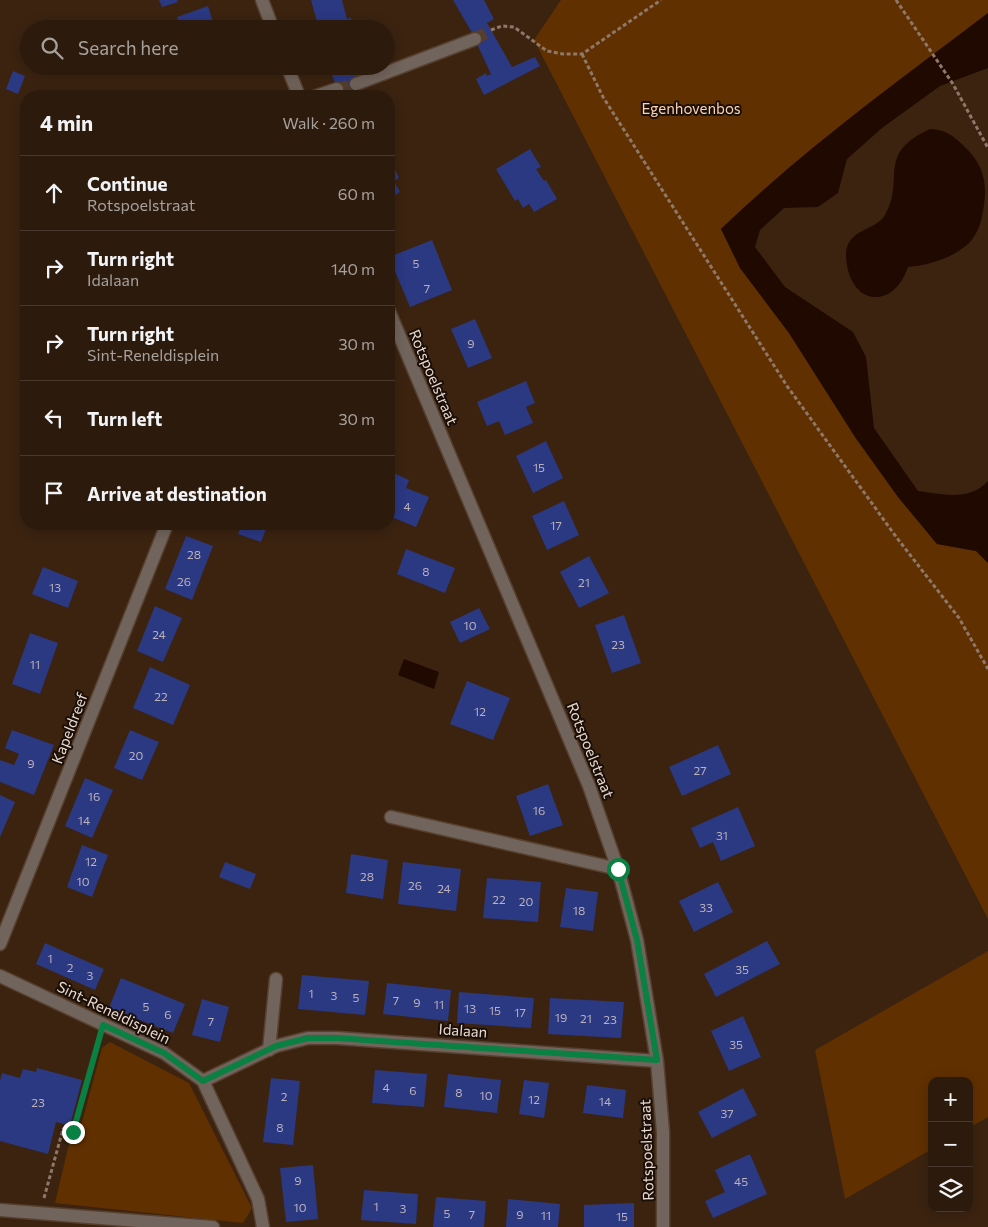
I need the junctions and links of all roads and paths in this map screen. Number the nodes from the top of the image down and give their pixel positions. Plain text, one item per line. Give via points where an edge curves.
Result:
1 (262, 0) edge
2 (662, 0) edge
3 (896, 0) edge
4 (270, 20) edge
5 (491, 30) tunnel mouth
6 (475, 39) tunnel mouth
7 (582, 54) junction
8 (395, 69) edge
9 (291, 75) edge
10 (380, 75) edge
11 (356, 84) tunnel mouth
12 (337, 89) tunnel mouth
13 (297, 90) edge
14 (334, 90) edge
15 (988, 148) edge
16 (395, 325) edge
17 (165, 530) edge
18 (988, 669) edge
19 (390, 817) dead end
20 (618, 869) junction
21 (0, 944) edge
22 (0, 976) edge
23 (276, 980) dead end
24 (103, 1025) junction
25 (269, 1050) junction
26 (657, 1060) junction
27 (203, 1081) junction
28 (0, 1210) edge
29 (40, 1213) junction
30 (213, 1227) edge
31 (263, 1227) edge
32 (663, 1227) edge

1 - 4 street
2 - 7 path
3 - 15 path via 953,84
5 - 7 path via 502,26 514,27 547,51
6 - 8 street
7 - 18 path via 603,97 787,386 959,618
9 - 13 street
10 - 11 street
12 - 14 street
16 - 20 street, Rotspoelstraat via 585,777
17 - 21 street, Kapeldreef
19 - 20 street
20 - 26 street, Rotspoelstraat via 637,940
22 - 24 street, Sint-Reneldisplein
23 - 25 street
24 - 27 street, Sint-Reneldisplein via 164,1053
24 - 29 path via 73,1132 63,1129
25 - 26 street, Idalaan via 308,1038 337,1038
25 - 27 street, Idalaan
26 - 32 street, Rotspoelstraat via 663,1132
27 - 31 street, Sint-Reneldisplein via 258,1199
28 - 29 street
29 - 30 street

